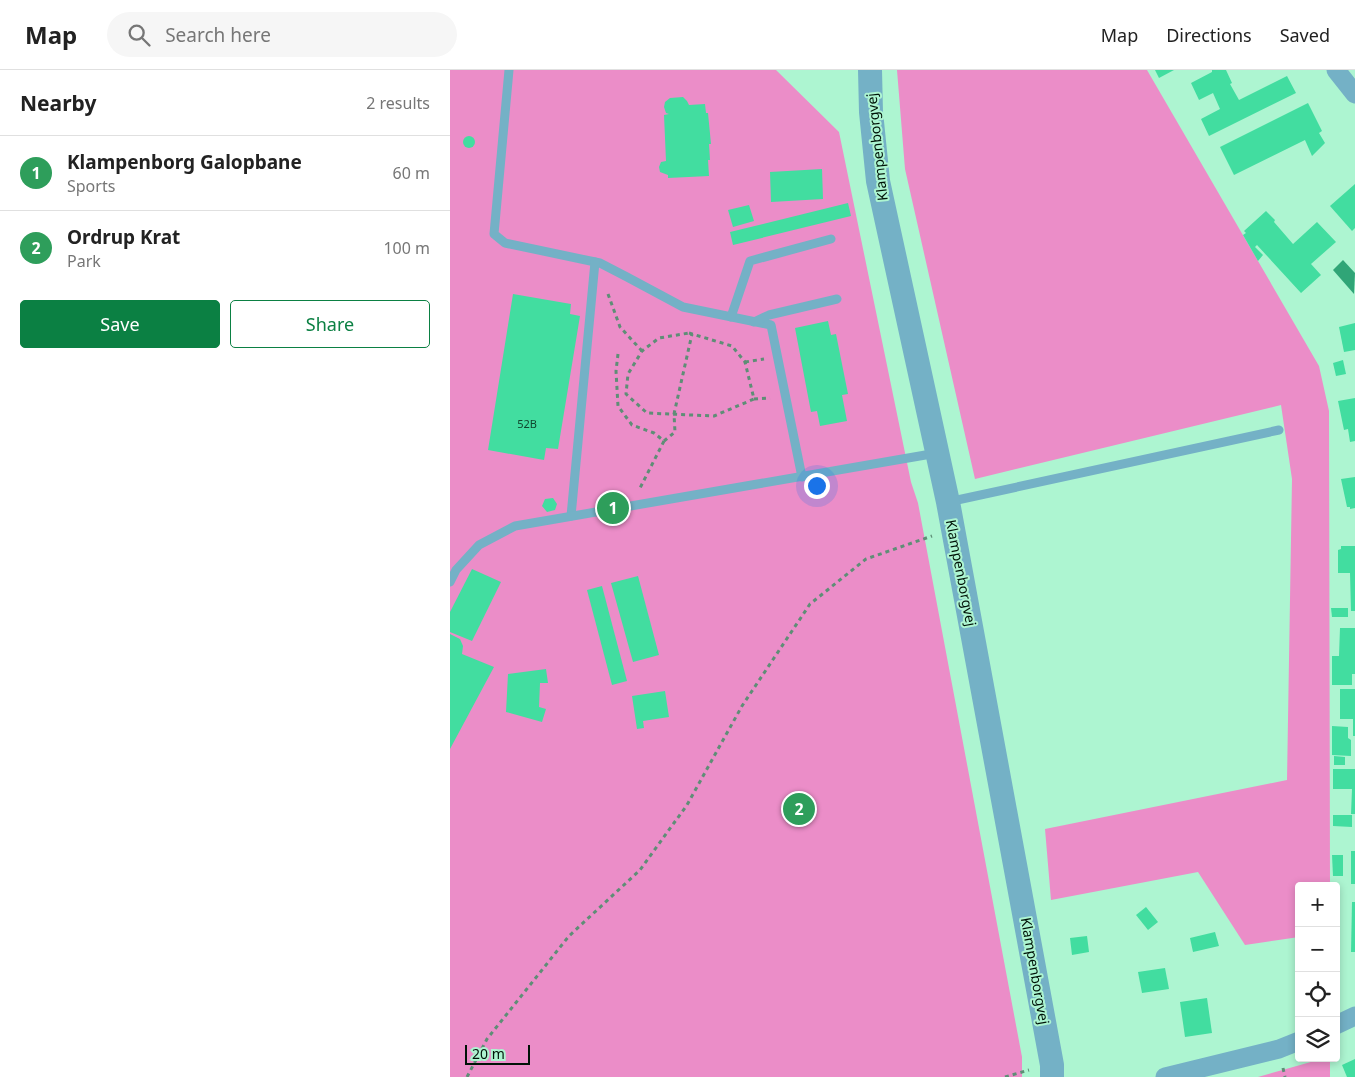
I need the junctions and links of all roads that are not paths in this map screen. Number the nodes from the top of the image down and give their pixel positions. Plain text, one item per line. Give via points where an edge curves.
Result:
1 (509, 70) edge
2 (870, 70) edge
3 (1336, 70) edge
4 (1355, 94) edge
5 (831, 239) dead end
6 (597, 263) junction
7 (838, 299) dead end
8 (731, 317) junction
9 (754, 322) junction
10 (1279, 430) dead end
11 (937, 453) junction
12 (802, 476) junction
13 (948, 502) junction
14 (572, 516) junction
15 (450, 582) edge
16 (1355, 1016) edge
17 (1340, 1023) edge
18 (1295, 1043) edge
19 (1052, 1077) edge
20 (1164, 1077) edge

1 - 6 lane via 494,234 505,243
2 - 11 street, Klampenborgvej via 878,181
3 - 4 street
5 - 8 lane via 750,260
6 - 8 lane via 628,276 683,307
6 - 14 lane
7 - 9 lane via 769,315
8 - 9 lane
9 - 12 lane via 771,325
10 - 13 lane
11 - 12 lane
11 - 13 street, Klampenborgvej
12 - 14 lane
13 - 19 street, Klampenborgvej
14 - 15 lane via 516,526 479,545 456,570
16 - 17 street
18 - 20 street

